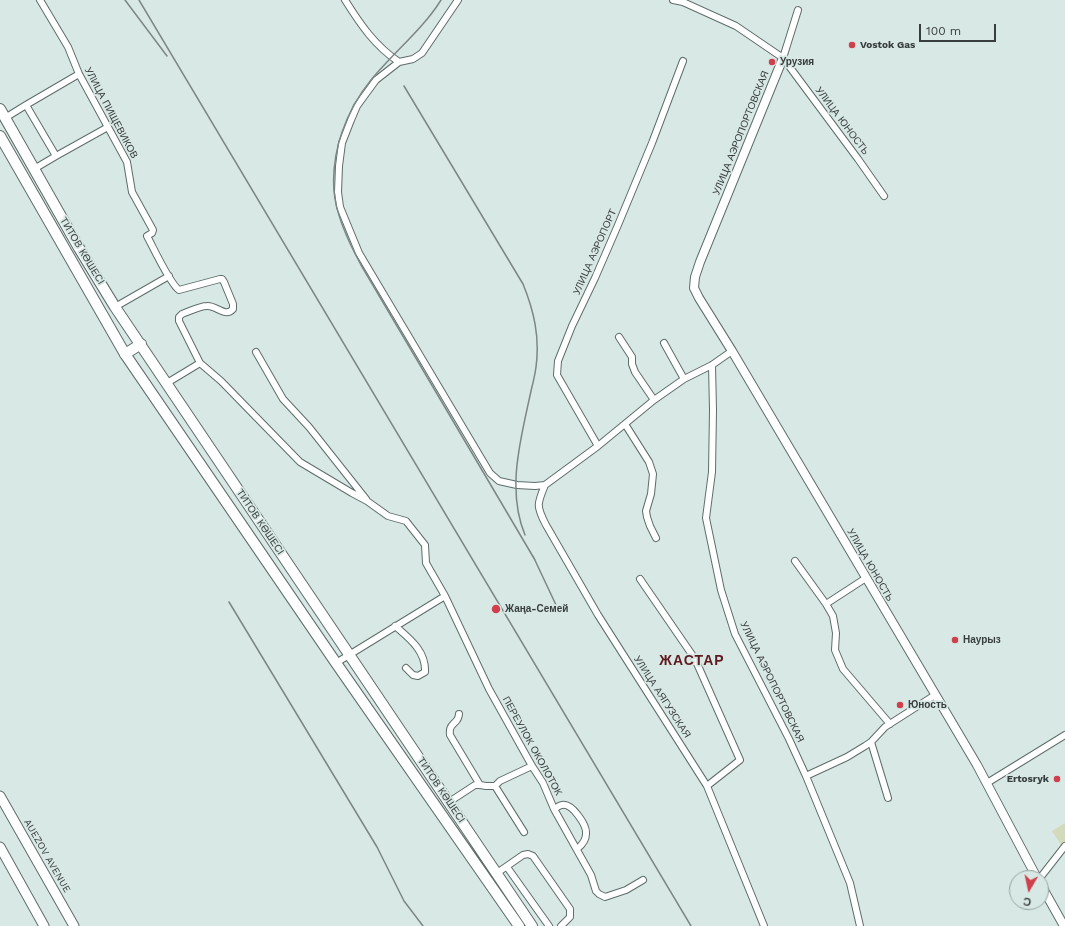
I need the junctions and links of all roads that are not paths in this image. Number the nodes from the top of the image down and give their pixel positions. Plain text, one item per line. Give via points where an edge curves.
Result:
1 (40, 0) edge
2 (345, 0) edge
3 (458, 0) edge
4 (673, 0) edge
5 (798, 10) dead end
6 (783, 58) junction
7 (683, 61) dead end
8 (399, 62) junction
9 (79, 74) junction
10 (26, 105) junction
11 (2, 114) edge
12 (108, 127) junction
13 (0, 136) edge
14 (56, 156) junction
15 (34, 169) junction
16 (884, 196) dead end
17 (700, 262) joint
18 (169, 276) junction
19 (115, 307) junction
20 (618, 337) dead end
21 (664, 343) dead end
22 (140, 344) junction
23 (732, 351) junction
24 (256, 352) dead end
25 (125, 354) junction
26 (200, 363) junction
27 (712, 365) junction
28 (684, 380) junction
29 (167, 383) junction
30 (654, 400) junction
31 (625, 424) junction
32 (598, 446) junction
33 (545, 485) junction
34 (367, 501) junction
35 (656, 538) dead end
36 (795, 562) dead end
37 (866, 578) junction
38 (640, 579) dead end
39 (445, 596) junction
40 (826, 604) junction
41 (395, 626) junction
42 (349, 655) junction
43 (336, 663) junction
44 (406, 668) dead end
45 (935, 695) junction
46 (459, 714) dead end
47 (890, 724) junction
48 (1065, 735) edge
49 (871, 742) junction
50 (532, 766) junction
51 (806, 776) junction
52 (987, 783) junction
53 (480, 784) junction
54 (494, 786) junction
55 (707, 786) junction
56 (0, 796) edge
57 (888, 798) dead end
58 (449, 802) junction
59 (554, 809) junction
60 (524, 832) dead end
61 (1065, 846) edge
62 (0, 847) edge
63 (577, 849) junction
64 (507, 867) junction
65 (1035, 870) edge
66 (1046, 870) edge
67 (497, 873) junction
68 (643, 880) dead end
69 (1049, 899) edge
70 (530, 922) edge
71 (519, 925) edge
72 (44, 926) edge
73 (74, 926) edge
74 (549, 926) edge
75 (561, 926) edge
76 (764, 926) edge
77 (860, 926) edge
78 (1064, 926) edge

1 - 9 street, УЛИЦА ПИЩЕВИКОВ via 68,47
2 - 8 street via 379,46
3 - 8 street via 422,54
4 - 6 street, УЛИЦА ЮНОСТЬ via 736,26
5 - 6 street, УЛИЦА АЭРОПОРТОВСКАЯ
6 - 16 street, УЛИЦА ЮНОСТЬ
6 - 17 street, УЛИЦА АЭРОПОРТОВСКАЯ
7 - 32 street, УЛИЦА АЭРОПОРТ via 618,225 558,361 557,375
8 - 33 street via 376,80 357,106 351,120 342,143 339,166 340,207 359,253 490,473 499,481 517,485
9 - 10 street
9 - 12 street, УЛИЦА ПИЩЕВИКОВ
10 - 11 street
10 - 14 street
11 - 15 main road, ТИТОВ КӨШЕСІ
12 - 14 street
12 - 18 street, УЛИЦА ПИЩЕВИКОВ via 127,162 132,192 153,230 147,236
13 - 25 main road, ТИТОВ КӨШЕСІ
14 - 15 street
15 - 19 main road, ТИТОВ КӨШЕСІ
17 - 23 street, УЛИЦА ЮНОСТЬ via 694,288
18 - 19 street
18 - 26 street via 179,290 222,279 233,304 234,309 225,313 208,306 179,317
19 - 22 main road, ТИТОВ КӨШЕСІ
20 - 30 street via 632,357 635,372
21 - 28 street
22 - 25 main road
22 - 29 main road, ТИТОВ КӨШЕСІ
23 - 27 street
23 - 37 street, УЛИЦА ЮНОСТЬ
24 - 34 street via 282,398 309,427
25 - 43 main road, ТИТОВ КӨШЕСІ
26 - 29 street
26 - 34 street via 300,462
27 - 28 street
27 - 51 street, УЛИЦА АЭРОПОРТОВСКАЯ via 712,472 706,518 721,590 735,634
28 - 30 street
29 - 42 main road, ТИТОВ КӨШЕСІ
30 - 31 street
31 - 32 street
31 - 35 street via 649,462 653,474 646,511
32 - 33 street
33 - 55 street, УЛИЦА АЯГУЗСКАЯ via 539,500 539,511 546,525 598,615
34 - 39 street, ПЕРЕУЛОК ОКОЛОТОК via 388,516 406,521 425,545 426,563
36 - 40 street
37 - 40 street
37 - 45 street, УЛИЦА ЮНОСТЬ
38 - 55 street via 695,659 740,760
39 - 41 street
39 - 50 street, ПЕРЕУЛОК ОКОЛОТОК via 489,689
40 - 47 street via 833,616 835,650 843,669
41 - 42 street
41 - 44 street via 418,648 425,672 418,676 413,675
42 - 43 street
42 - 58 main road, ТИТОВ КӨШЕСІ
43 - 71 main road, ТИТОВ КӨШЕСІ
45 - 47 street
45 - 52 street, УЛИЦА ЮНОСТЬ
46 - 53 street via 452,724 450,735
47 - 49 street
48 - 52 street
49 - 51 street via 847,757
49 - 57 street
50 - 54 street
50 - 59 street, ПЕРЕУЛОК ОКОЛОТОК via 543,783
51 - 77 street, УЛИЦА АЭРОПОРТОВСКАЯ via 850,883
52 - 65 street, УЛИЦА ЮНОСТЬ
53 - 54 street
53 - 58 street
54 - 60 street
55 - 76 street, УЛИЦА АЯГУЗСКАЯ
56 - 73 main road, AUEZOV AVENUE
58 - 67 main road, ТИТОВ КӨШЕСІ
59 - 63 street, ПЕРЕУЛОК ОКОЛОТОК
59 - 63 street via 568,805 582,822 587,832 583,844
61 - 66 street, УЛИЦА ЮНОСТЬ
62 - 72 main road
63 - 68 street, ПЕРЕУЛОК ОКОЛОТОК via 596,891 605,897 626,890
64 - 67 street
64 - 74 street
64 - 75 street via 524,855 533,856 570,909 570,917
67 - 70 main road, ТИТОВ КӨШЕСІ
69 - 78 street
70 - 71 main road

